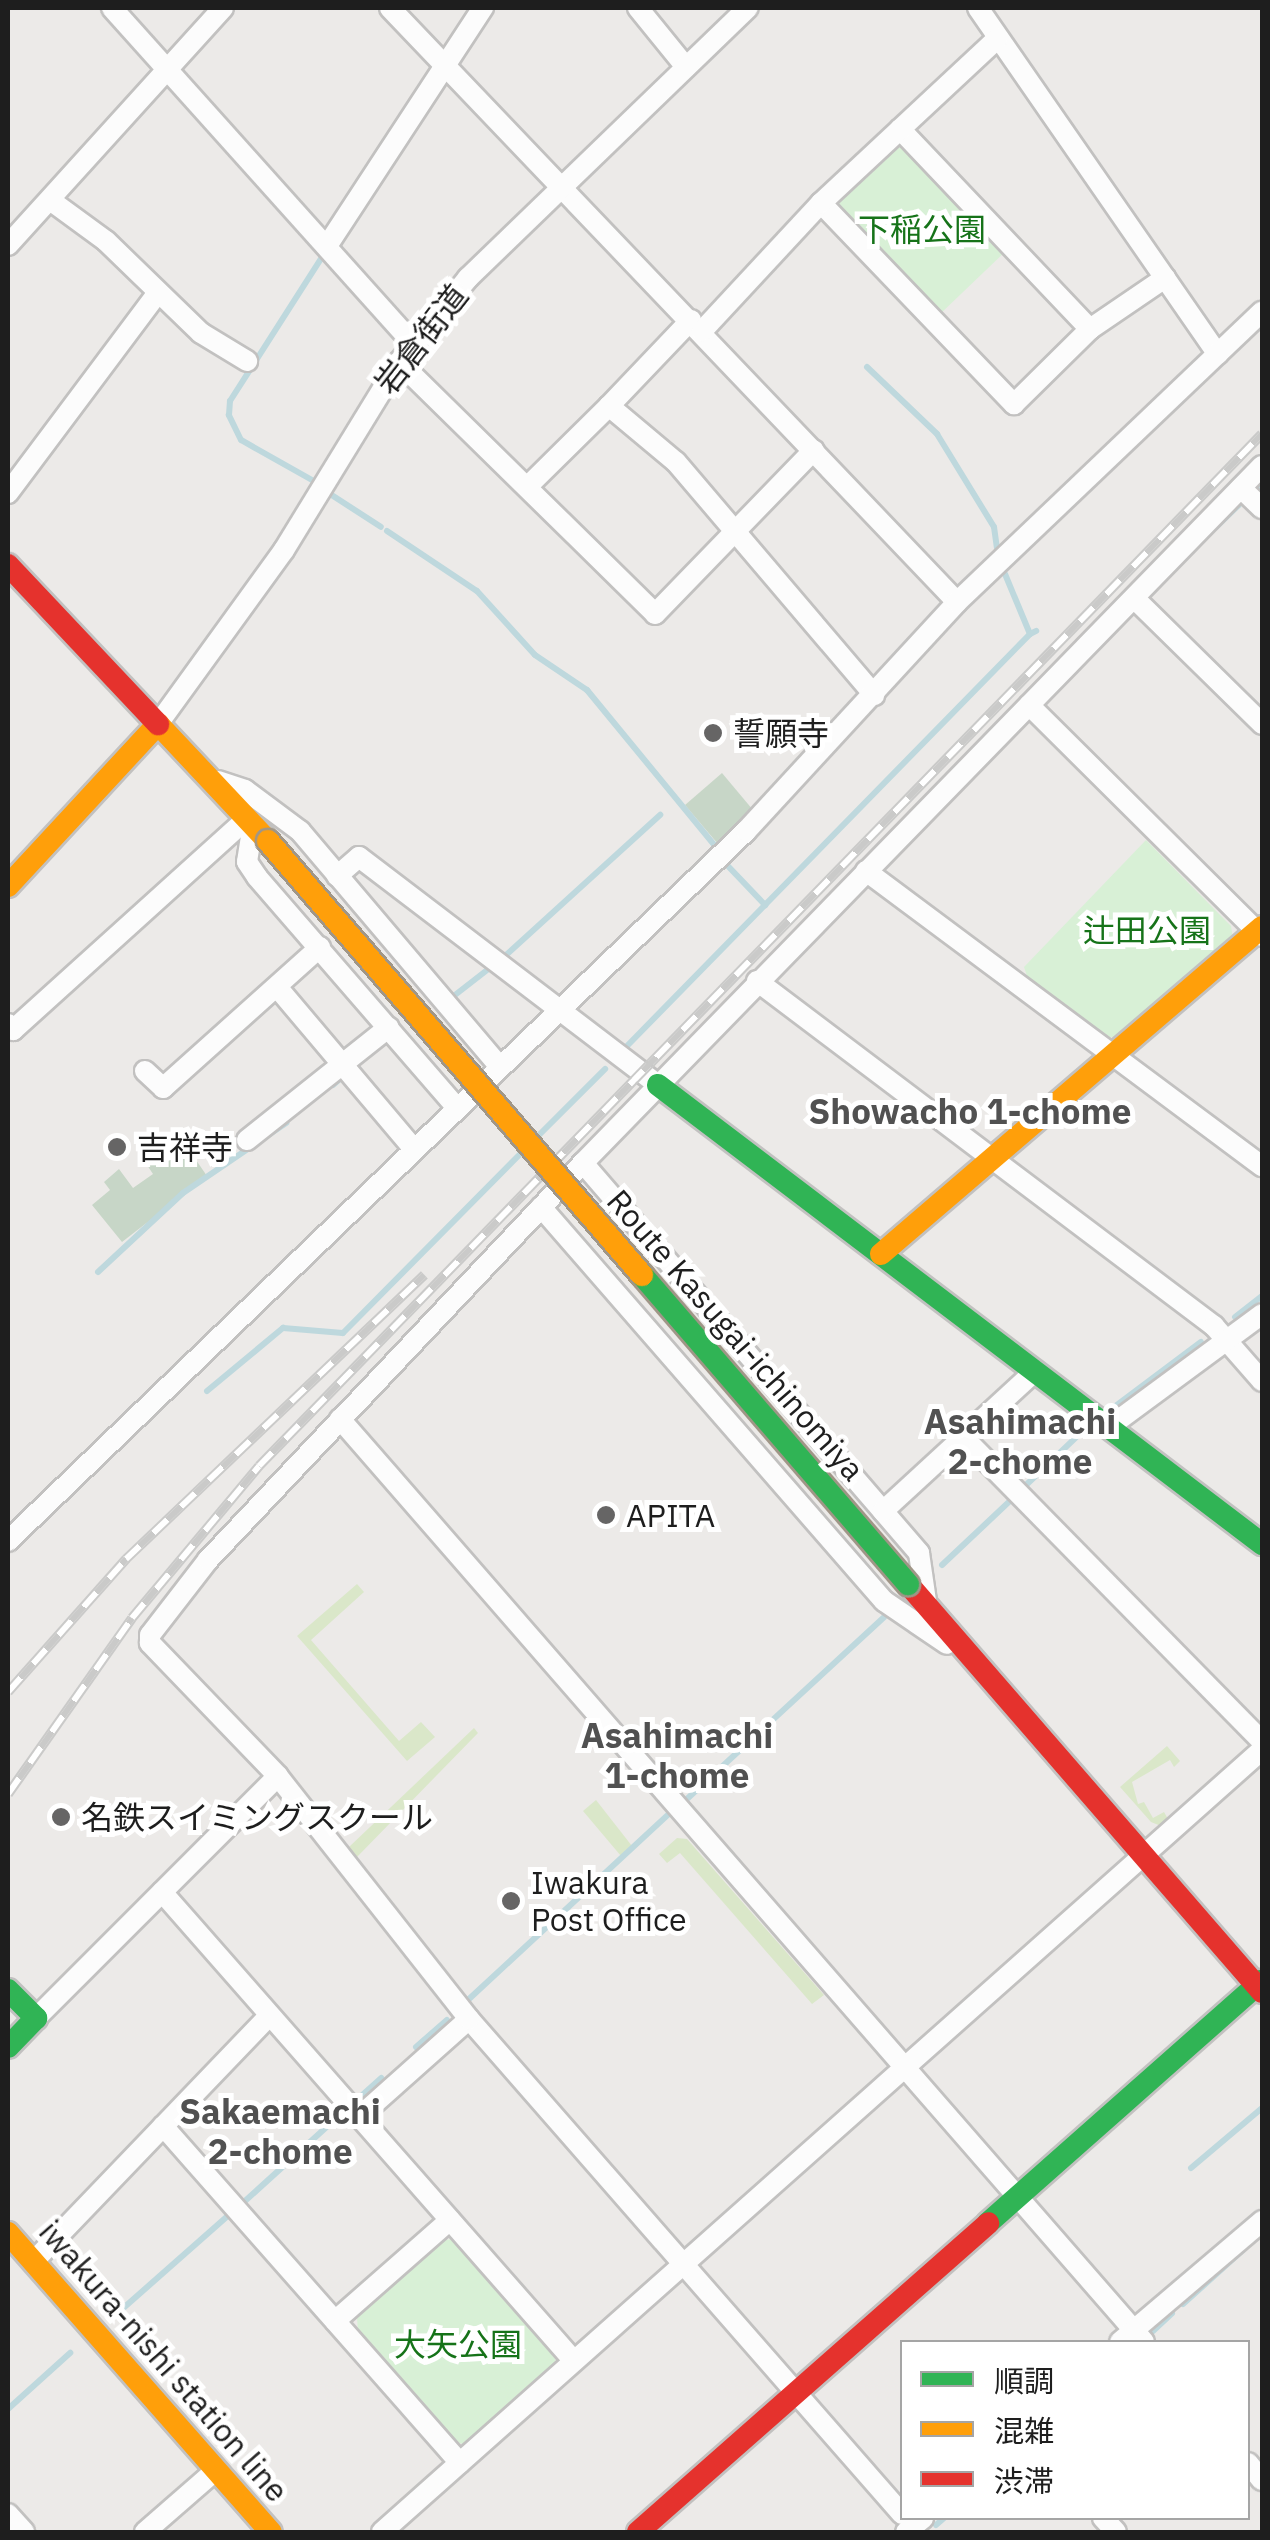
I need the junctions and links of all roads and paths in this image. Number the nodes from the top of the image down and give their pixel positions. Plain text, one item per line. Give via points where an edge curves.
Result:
1 (112, 8) edge
2 (223, 8) edge
3 (390, 8) edge
4 (483, 8) edge
5 (638, 8) edge
6 (748, 8) edge
7 (978, 8) edge
8 (998, 38) junction
9 (446, 64) junction
10 (165, 67) junction
11 (686, 67) junction
12 (900, 129) junction
13 (563, 184) junction
14 (50, 200) junction
15 (821, 203) junction
16 (8, 245) edge
17 (328, 246) junction
18 (1165, 278) junction
19 (156, 295) junction
20 (1262, 312) edge
21 (696, 326) junction
22 (1090, 330) junction
23 (414, 344) junction
24 (1218, 354) junction
25 (247, 361) dead end
26 (399, 362) junction
27 (608, 406) junction
28 (814, 450) junction
29 (1262, 466) edge
30 (528, 486) junction
31 (1241, 488) junction
32 (8, 493) edge
33 (1262, 508) edge
34 (736, 530) junction
35 (8, 565) edge
36 (1134, 598) junction
37 (957, 602) junction
38 (874, 695) junction
39 (1029, 704) junction
40 (158, 724) junction
41 (1262, 724) edge
42 (211, 779) junction
43 (256, 828) junction
44 (866, 871) junction
45 (337, 876) junction
46 (8, 886) edge
47 (1261, 931) edge
48 (320, 948) junction
49 (757, 981) junction
50 (276, 987) junction
51 (559, 1011) junction
52 (8, 1024) edge
53 (389, 1028) junction
54 (1115, 1053) junction
55 (343, 1065) junction
56 (500, 1067) junction
57 (145, 1071) dead end
58 (658, 1085) junction
59 (457, 1108) junction
60 (247, 1140) dead end
61 (414, 1148) junction
62 (991, 1159) junction
63 (583, 1163) junction
64 (1262, 1166) edge
65 (541, 1208) junction
66 (881, 1254) junction
67 (1262, 1314) edge
68 (1228, 1339) junction
69 (1034, 1372) junction
70 (1262, 1381) edge
71 (340, 1418) junction
72 (1109, 1427) junction
73 (964, 1437) junction
74 (882, 1512) junction
75 (11, 1530) edge
76 (1262, 1544) edge
77 (927, 1605) junction
78 (977, 1664) junction
79 (1262, 1741) edge
80 (1262, 1750) edge
81 (278, 1776) junction
82 (1143, 1856) junction
83 (162, 1892) junction
84 (1261, 1986) edge
85 (8, 1990) edge
86 (270, 2015) junction
87 (36, 2018) junction
88 (470, 2019) junction
89 (8, 2047) edge
90 (904, 2068) junction
91 (359, 2117) junction
92 (163, 2126) junction
93 (1015, 2196) junction
94 (450, 2220) junction
95 (8, 2233) edge
96 (1259, 2233) edge
97 (32, 2262) junction
98 (683, 2263) junction
99 (335, 2321) junction
100 (1133, 2338) edge
101 (574, 2361) junction
102 (795, 2392) junction
103 (460, 2463) junction
104 (216, 2470) junction
105 (900, 2510) edge
106 (8, 2514) edge
107 (24, 2532) edge
108 (145, 2532) edge
109 (271, 2532) edge
110 (382, 2532) edge
111 (638, 2532) edge

1 - 10 street
2 - 10 street
3 - 9 street
4 - 9 street
5 - 11 street
6 - 11 street, 岩倉街道
7 - 8 street
8 - 12 street
8 - 18 street
9 - 13 street
9 - 17 street
10 - 14 street
10 - 17 street
11 - 13 street, 岩倉街道
12 - 15 street
12 - 22 street
13 - 21 street
13 - 23 street, 岩倉街道 via 468,278
14 - 16 street
14 - 19 street via 106,242
15 - 21 street
15 - 22 street via 1014,404
17 - 23 street
18 - 22 street
18 - 24 street
19 - 25 street
19 - 32 street
20 - 24 street
21 - 27 street
21 - 28 street
23 - 26 street, 岩倉街道
24 - 37 street
26 - 30 street
26 - 40 street, 岩倉街道 via 281,555
27 - 30 street
27 - 34 street via 676,462
28 - 34 street
28 - 37 street
29 - 31 street
30 - 34 street via 654,614
31 - 33 street
31 - 36 street
34 - 38 street
35 - 40 main road, Route Kasugai-ichinomiya
36 - 39 street
36 - 41 street
37 - 38 street
38 - 51 street via 746,831
39 - 44 street
39 - 47 street
40 - 42 main road, Route Kasugai-ichinomiya
40 - 46 main road
42 - 43 main road, Route Kasugai-ichinomiya
42 - 45 street via 245,790 288,820
43 - 48 street via 247,862
43 - 52 street via 13,1030
43 - 77 main road, Route Kasugai-ichinomiya, bridge
44 - 49 street
44 - 54 street
45 - 51 street via 359,857
45 - 56 street
47 - 54 main road
48 - 50 street
48 - 53 street
49 - 58 street
49 - 62 street
50 - 55 street
50 - 57 street via 163,1088
51 - 56 street
51 - 58 street
53 - 55 street
53 - 59 street
54 - 62 main road
54 - 64 street
55 - 60 street
55 - 61 street
56 - 59 street
58 - 63 street
58 - 66 main road
59 - 61 street
61 - 75 street
62 - 66 main road
62 - 68 street
63 - 65 street
63 - 74 street
65 - 71 street
65 - 78 street via 884,1601
66 - 69 main road
67 - 68 street
68 - 70 street
68 - 72 street
69 - 72 main road
69 - 73 street
71 - 81 street via 208,1560 150,1635 150,1643
71 - 90 street
72 - 76 main road
73 - 74 street
73 - 79 street
74 - 77 street via 918,1553
77 - 78 main road, Route Kasugai-ichinomiya
78 - 82 main road, Route Kasugai-ichinomiya
80 - 82 street
81 - 83 street
81 - 88 street
82 - 84 main road, Route Kasugai-ichinomiya
82 - 90 street
83 - 86 street
83 - 87 street
84 - 93 main road
85 - 87 main road
86 - 91 street
86 - 92 street
87 - 89 main road
88 - 91 street
88 - 98 street
90 - 93 street
90 - 98 street
91 - 94 street
92 - 97 street
92 - 99 street
93 - 100 street
93 - 102 main road
94 - 99 street
94 - 101 street
95 - 97 main road, iwakura-nishi station line
96 - 100 street
97 - 104 main road, iwakura-nishi station line
98 - 101 street
98 - 102 street
99 - 103 street
101 - 103 street
102 - 105 street
102 - 111 main road
103 - 110 street
104 - 108 street
104 - 109 main road, iwakura-nishi station line
106 - 107 street

